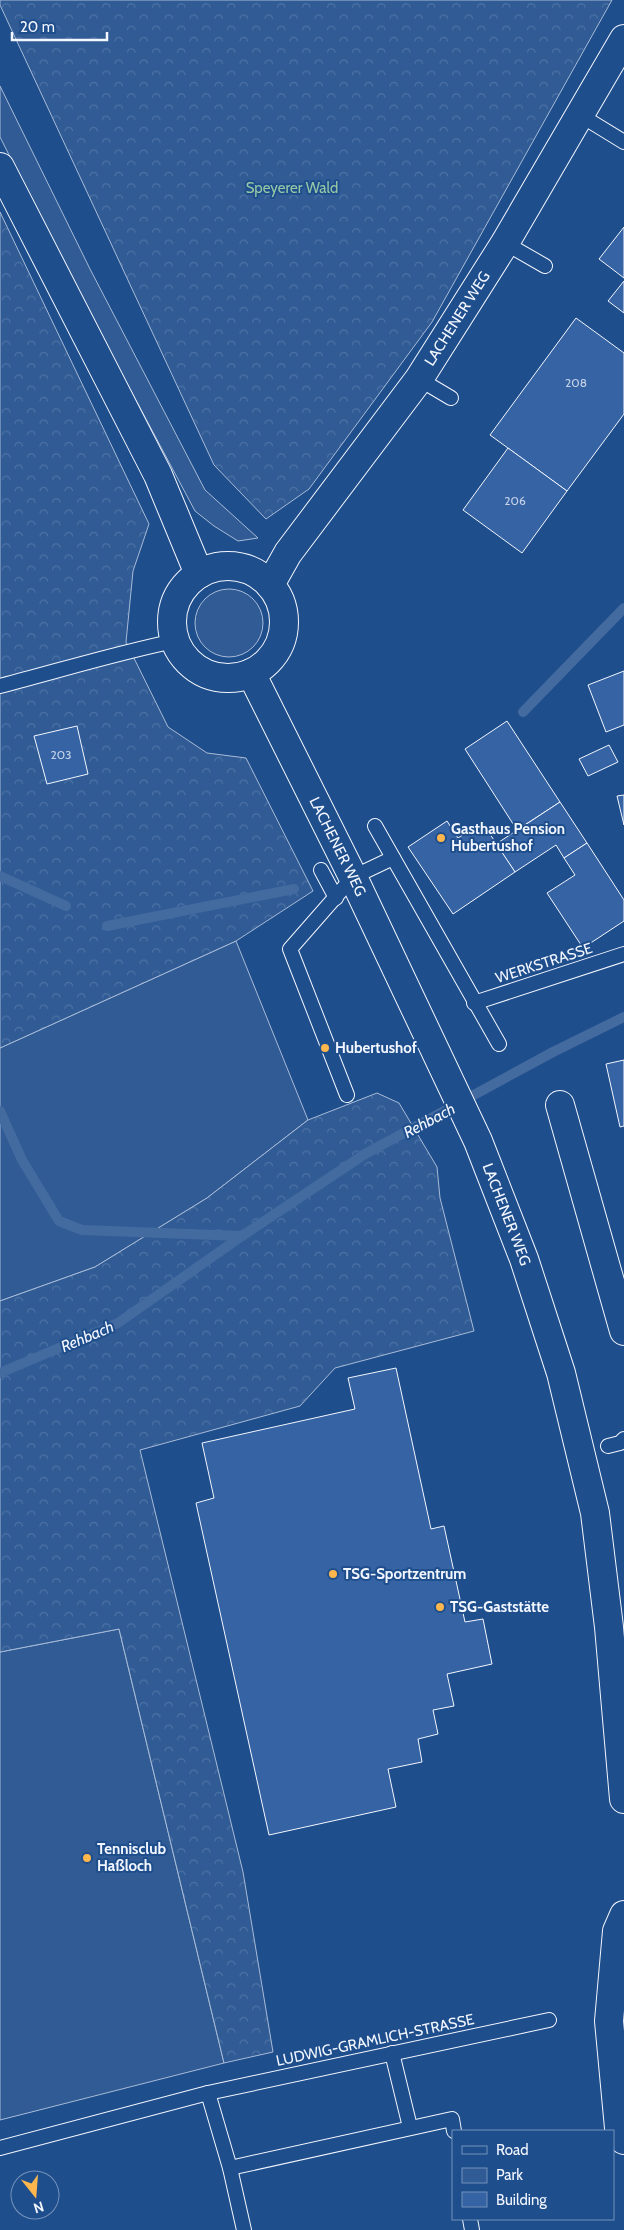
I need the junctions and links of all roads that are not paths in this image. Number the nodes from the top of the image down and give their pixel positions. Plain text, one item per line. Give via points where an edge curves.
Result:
1 (624, 39) edge
2 (580, 115) junction
3 (624, 142) edge
4 (0, 167) edge
5 (505, 243) junction
6 (545, 266) dead end
7 (419, 379) junction
8 (452, 398) dead end
9 (199, 574) junction
10 (270, 585) junction
11 (174, 641) junction
12 (251, 673) junction
13 (0, 686) edge
14 (376, 826) dead end
15 (393, 858) junction
16 (321, 870) dead end
17 (353, 877) junction
18 (336, 898) junction
19 (624, 954) edge
20 (474, 1003) junction
21 (499, 1044) dead end
22 (347, 1095) dead end
23 (560, 1105) dead end
24 (624, 1331) edge
25 (624, 1439) edge
26 (608, 1446) dead end
27 (624, 1799) edge
28 (624, 1915) edge
29 (549, 2020) dead end
30 (392, 2053) junction
31 (208, 2093) junction
32 (410, 2127) junction
33 (454, 2130) edge
34 (624, 2140) edge
35 (0, 2148) edge
36 (230, 2168) junction
37 (244, 2230) edge

1 - 2 main road, LACHENER WEG
2 - 3 lane
2 - 5 main road, LACHENER WEG
4 - 9 main road via 158,475
5 - 6 lane
5 - 7 main road, LACHENER WEG
7 - 8 lane
7 - 10 main road, LACHENER WEG via 288,553
9 - 10 main road via 217,567 236,567 254,573
9 - 11 main road via 184,586 175,603 171,622
10 - 12 main road via 279,599 283,616 282,634 276,650 264,665
11 - 12 main road via 192,666 205,673 219,678
11 - 13 lane
12 - 17 main road, LACHENER WEG
14 - 15 lane
15 - 17 lane
15 - 20 lane
16 - 18 lane
17 - 18 lane
17 - 27 main road, LACHENER WEG via 478,1141 527,1269 561,1373 595,1513 610,1626
18 - 22 lane via 290,949
19 - 20 lane, WERKSTRASSE
20 - 21 lane
23 - 24 main road
25 - 26 lane
28 - 34 main road via 616,1931 609,2021 619,2128
29 - 30 lane, LUDWIG-GRAMLICH-STRASSE
30 - 31 lane, LUDWIG-GRAMLICH-STRASSE
30 - 32 lane
31 - 35 lane, LUDWIG-GRAMLICH-STRASSE
31 - 36 lane
32 - 33 lane via 452,2119
32 - 36 lane
36 - 37 lane

